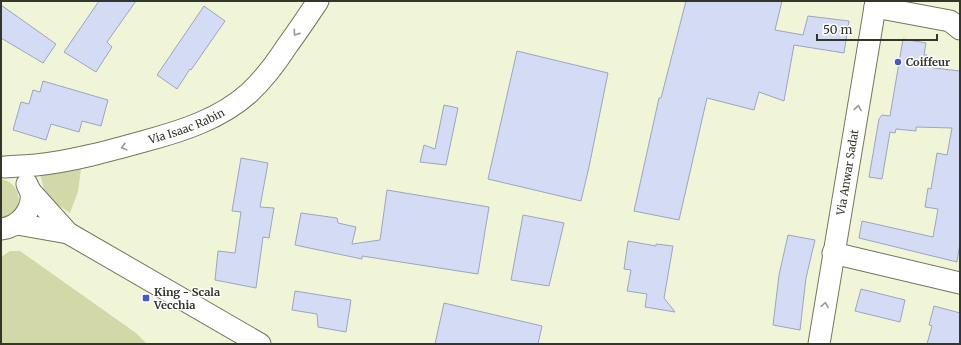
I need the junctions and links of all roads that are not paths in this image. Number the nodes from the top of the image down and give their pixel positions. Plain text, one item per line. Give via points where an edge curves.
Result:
1 (318, 1) edge
2 (875, 4) edge
3 (960, 29) edge
4 (3, 167) edge
5 (31, 192) junction
6 (9, 226) edge
7 (68, 233) junction
8 (833, 254) junction
9 (960, 283) edge
10 (260, 344) edge
11 (819, 344) edge

1 -> 4 street, Via Isaac Rabin via 262,80 232,106 200,124 86,157
2 - 3 street via 950,21
8 -> 2 street, Via Anwar Sadat
4 - 5 street via 18,173
5 - 6 street via 31,203 23,219
5 - 7 street
6 - 7 street
7 - 10 street
8 - 9 street
11 -> 8 street, Via Anwar Sadat

